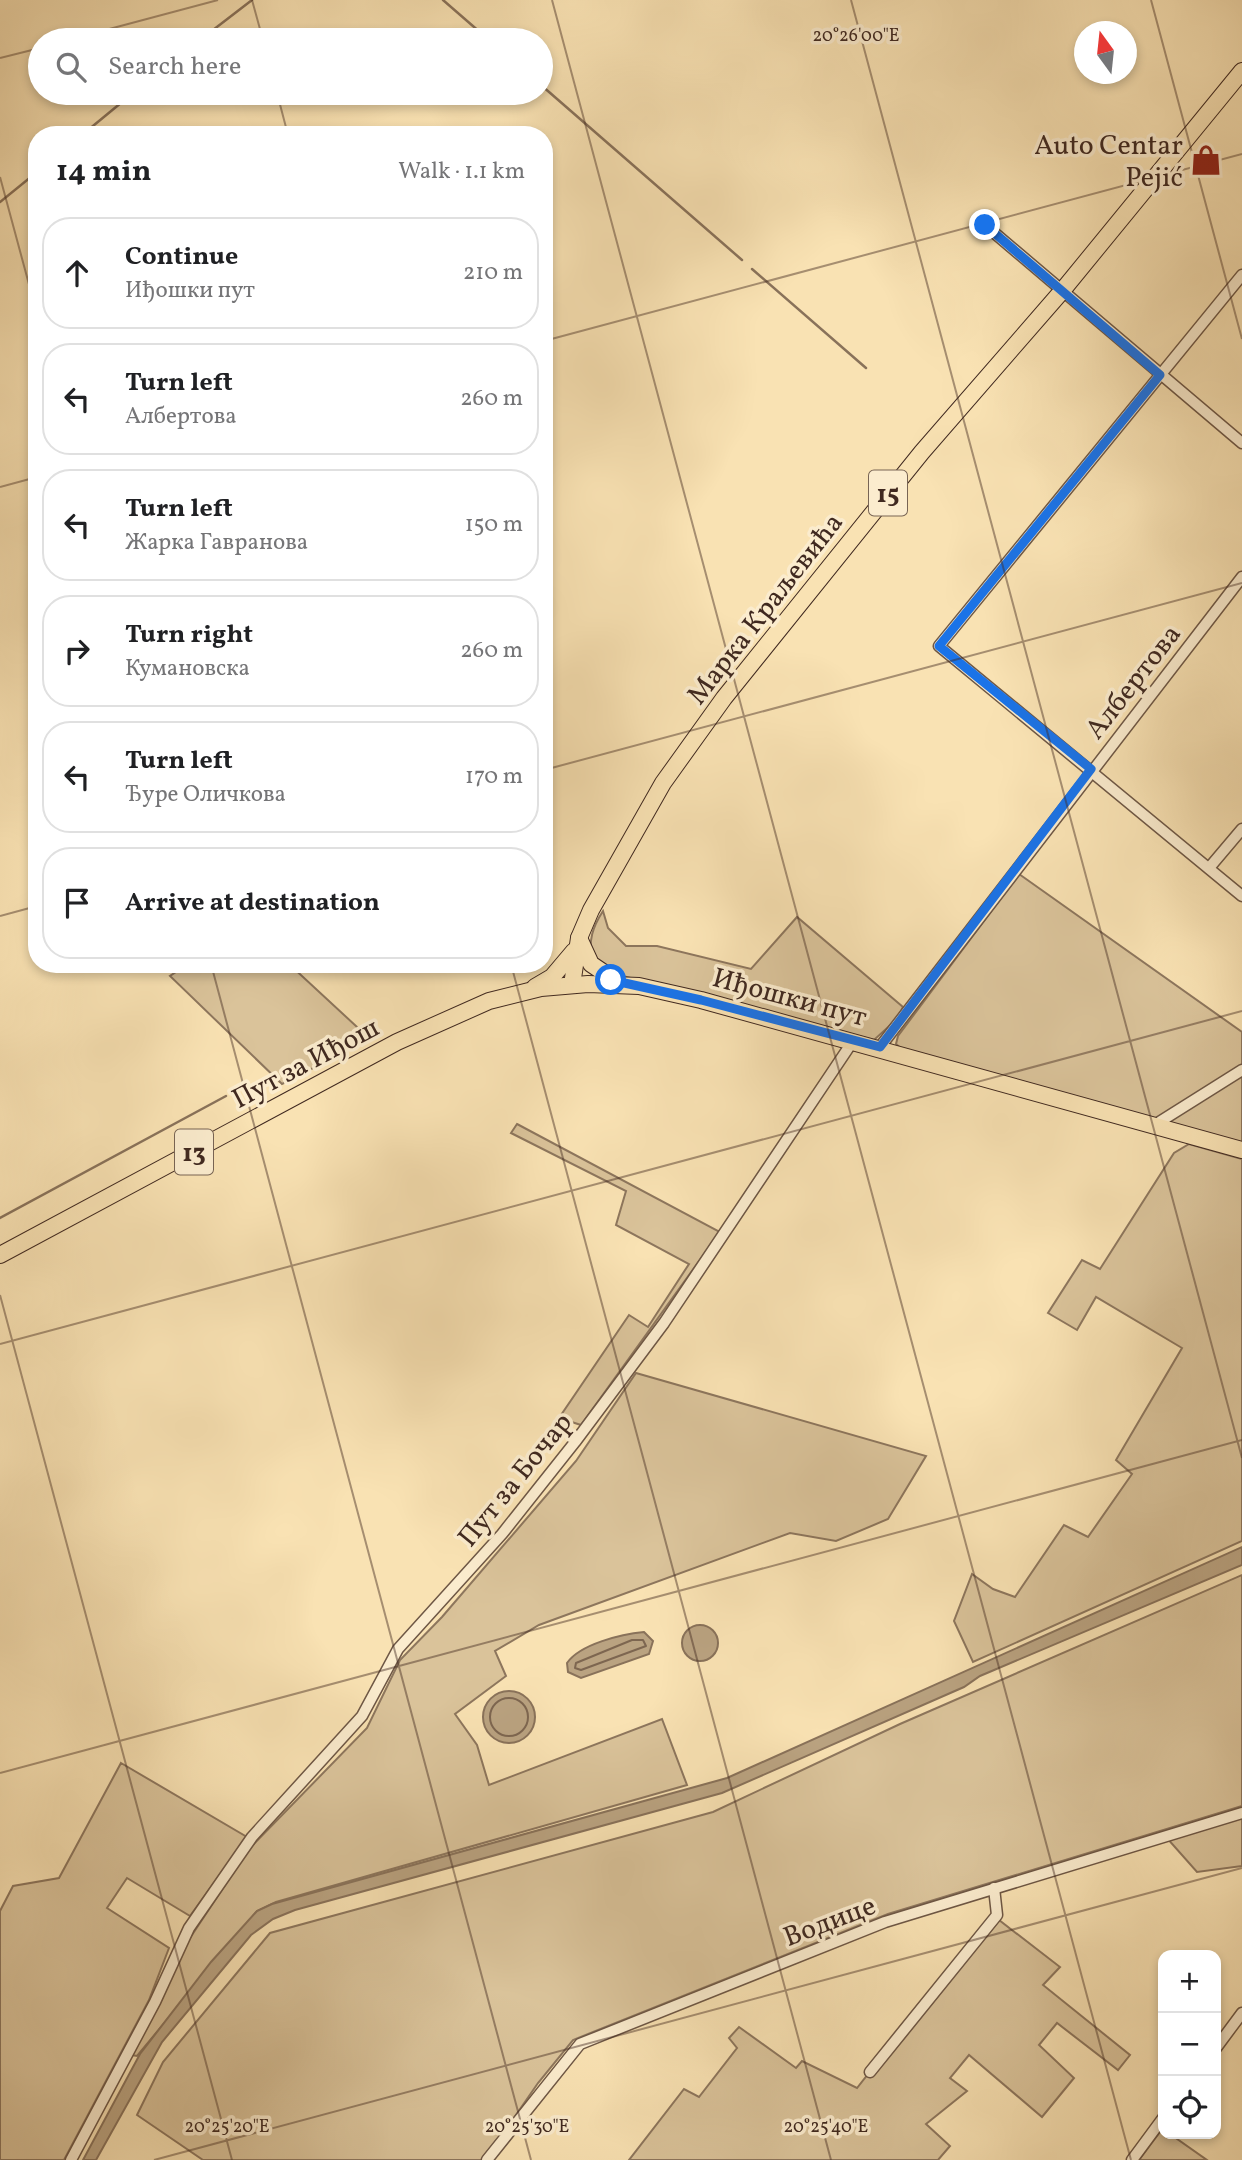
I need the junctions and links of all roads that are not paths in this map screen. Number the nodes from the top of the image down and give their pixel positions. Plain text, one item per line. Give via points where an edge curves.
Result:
1 (1242, 71) edge
2 (985, 225) dead end
3 (1242, 275) edge
4 (1062, 291) junction
5 (1160, 375) junction
6 (1242, 443) edge
7 (1242, 577) edge
8 (1091, 769) junction
9 (1242, 829) edge
10 (1209, 868) junction
11 (1242, 896) edge
12 (578, 942) junction
13 (572, 985) junction
14 (625, 985) junction
15 (526, 991) junction
16 (853, 1041) junction
17 (880, 1047) junction
18 (1242, 1070) edge
19 (1153, 1126) junction
20 (1242, 1150) edge
21 (0, 1255) edge
22 (1242, 1813) edge
23 (994, 1888) junction
24 (1242, 2013) edge
25 (1221, 2041) edge
26 (870, 2072) dead end
27 (1158, 2125) edge
28 (71, 2160) edge
29 (487, 2160) edge
30 (1132, 2160) edge

1 - 4 main road, Марка Краљевића / 15
2 - 4 street
3 - 5 street
4 - 5 street
4 - 12 main road, Марка Краљевића / 15 via 922,452 724,698 663,783 591,910
5 - 6 street
5 - 8 street via 939,646
7 - 8 street, Албертова
8 - 10 street
8 - 17 street, Албертова
9 - 10 street
10 - 11 street
12 - 13 main road, Марка Краљевића / 15
12 - 14 main road via 600,973
12 - 15 main road via 552,977
13 - 14 main road, Иђошки пут / 13
13 - 15 main road, Пут за Иђош / 13
14 - 16 main road, Иђошки пут / 13 via 701,1000
15 - 21 main road, Пут за Иђош / 13 via 471,1008 397,1042
16 - 17 main road, Иђошки пут / 13
16 - 28 street, Пут за Бочар via 664,1322 575,1442 502,1534 398,1649 362,1716 253,1837 188,1928 155,2002
17 - 19 main road, Иђошки пут / 13
18 - 19 street
19 - 20 main road, 13
22 - 23 street, Водице
23 - 26 street via 997,1915
23 - 29 street, Водице via 885,1922 580,2045
24 - 25 street
27 - 30 street

